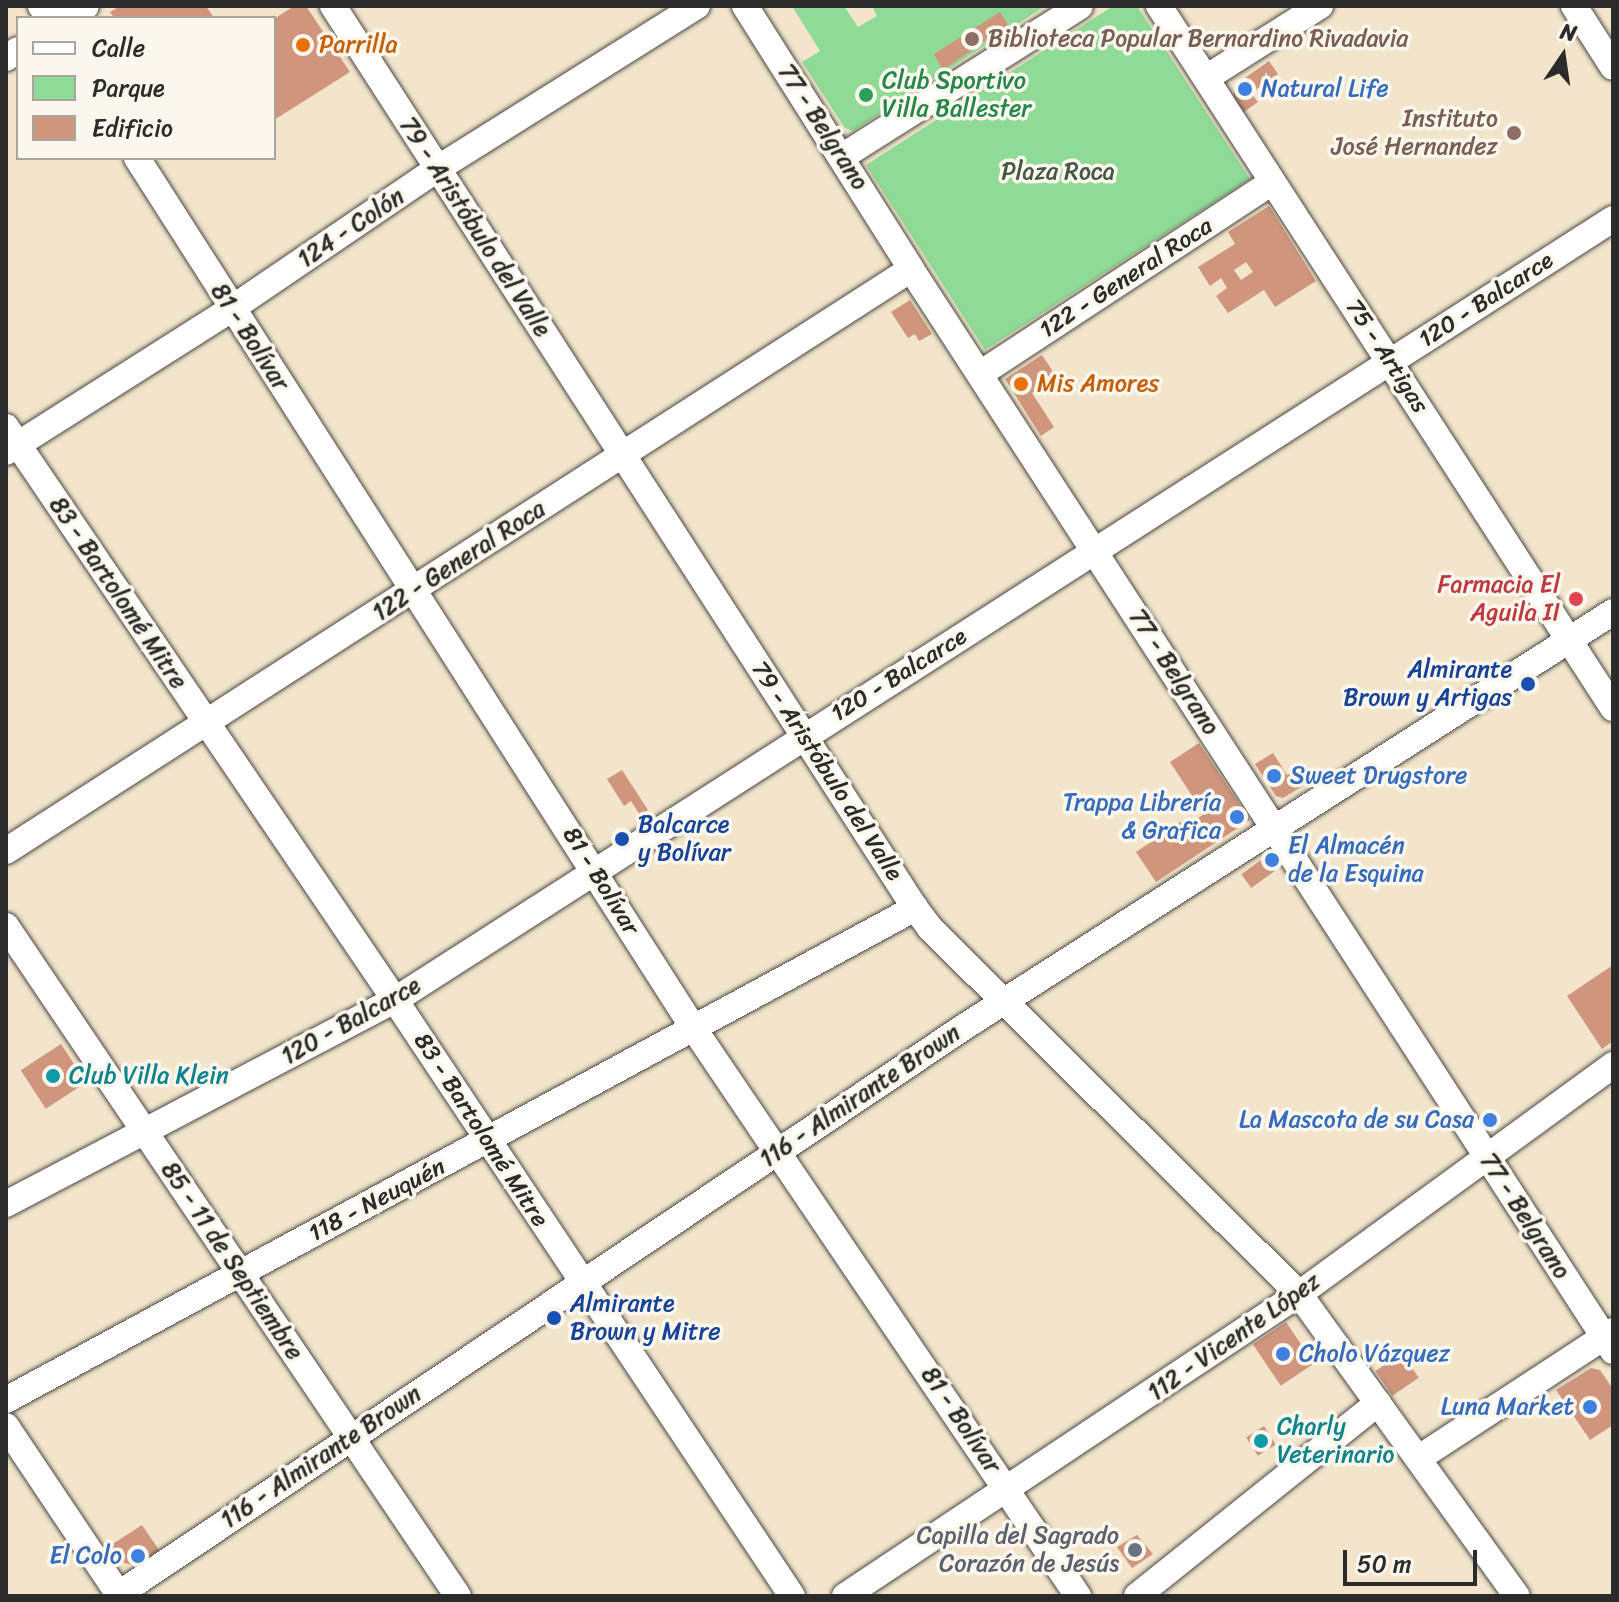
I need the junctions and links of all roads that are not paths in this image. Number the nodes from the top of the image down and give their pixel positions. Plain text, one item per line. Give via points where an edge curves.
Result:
1 (333, 6) edge
2 (697, 6) edge
3 (745, 6) edge
4 (1080, 6) edge
5 (1159, 6) edge
6 (1320, 6) edge
7 (1574, 6) edge
8 (1613, 67) edge
9 (1206, 78) junction
10 (843, 156) junction
11 (138, 160) edge
12 (437, 169) junction
13 (1272, 182) junction
14 (1613, 219) edge
15 (911, 269) junction
16 (231, 309) junction
17 (1390, 361) junction
18 (980, 374) junction
19 (10, 441) edge
20 (621, 455) junction
21 (1096, 551) junction
22 (416, 590) junction
23 (1613, 612) edge
24 (1570, 640) junction
25 (1613, 708) edge
26 (206, 723) junction
27 (804, 736) junction
28 (1274, 828) junction
29 (6, 851) edge
30 (595, 871) junction
31 (915, 908) junction
32 (6, 926) edge
33 (395, 1000) junction
34 (1004, 1002) junction
35 (694, 1029) junction
36 (1613, 1065) edge
37 (144, 1131) junction
38 (487, 1140) junction
39 (778, 1150) junction
40 (1487, 1158) junction
41 (6, 1204) edge
42 (242, 1273) junction
43 (581, 1283) junction
44 (1299, 1294) junction
45 (1610, 1339) edge
46 (6, 1400) edge
47 (1378, 1403) junction
48 (6, 1426) edge
49 (350, 1437) junction
50 (1419, 1458) junction
51 (1008, 1490) junction
52 (119, 1595) edge
53 (458, 1596) edge
54 (792, 1596) edge
55 (845, 1596) edge
56 (1078, 1596) edge
57 (1137, 1596) edge
58 (1517, 1596) edge

1 - 12 street, 79 - Aristóbulo del Valle
2 - 12 street, 124 - Colón
3 - 10 street, 77 - Belgrano
4 - 10 street
5 - 9 street, 75 - Artigas
6 - 9 street
7 - 8 street
9 - 13 street, 75 - Artigas
10 - 15 street, 77 - Belgrano
11 - 16 street, 81 - Bolívar
12 - 16 street, 124 - Colón
12 - 20 street, 79 - Aristóbulo del Valle
13 - 17 street, 75 - Artigas
13 - 18 street, 122 - General Roca
14 - 17 street, 120 - Balcarce
15 - 18 street, 77 - Belgrano
15 - 20 street, 122 - General Roca
16 - 19 street, 124 - Colón
16 - 22 street, 81 - Bolívar
17 - 21 street, 120 - Balcarce
17 - 24 street, 75 - Artigas
18 - 21 street, 77 - Belgrano
19 - 26 street, 83 - Bartolomé Mitre
20 - 22 street, 122 - General Roca
20 - 27 street, 79 - Aristóbulo del Valle
21 - 27 street, 120 - Balcarce
21 - 28 street, 77 - Belgrano
22 - 26 street, 122 - General Roca
22 - 30 street, 81 - Bolívar
23 - 24 street, 116 - Almirante Brown
24 - 25 street, 75 - Artigas
24 - 28 street, 116 - Almirante Brown
26 - 29 street, 122 - General Roca
26 - 33 street, 83 - Bartolomé Mitre
27 - 30 street, 120 - Balcarce
27 - 31 street, 79 - Aristóbulo del Valle
28 - 34 street, 116 - Almirante Brown
28 - 40 street, 77 - Belgrano
30 - 33 street, 120 - Balcarce
30 - 35 street, 81 - Bolívar
31 - 34 street, 79 - Aristóbulo del Valle
31 - 35 street, 118 - Neuquén
32 - 37 street, 85 - 11 de Septiembre
33 - 37 street, 120 - Balcarce
33 - 38 street, 83 - Bartolomé Mitre
34 - 39 street, 116 - Almirante Brown
34 - 44 street, 79 - Aristóbulo del Valle
35 - 38 street, 118 - Neuquén
35 - 39 street, 81 - Bolívar
36 - 40 street, 112 - Vicente López
37 - 41 street, 120 - Balcarce
37 - 42 street, 85 - 11 de Septiembre
38 - 42 street, 118 - Neuquén
38 - 43 street, 83 - Bartolomé Mitre
39 - 43 street, 116 - Almirante Brown
39 - 51 street, 81 - Bolívar
40 - 44 street, 112 - Vicente López
40 - 45 street, 77 - Belgrano
42 - 46 street, 118 - Neuquén
42 - 49 street, 85 - 11 de Septiembre
43 - 49 street, 116 - Almirante Brown
43 - 54 street, 83 - Bartolomé Mitre
44 - 47 street, 79 - Aristóbulo del Valle
44 - 51 street, 112 - Vicente López
45 - 50 street
47 - 50 street, 79 - Aristóbulo del Valle
47 - 57 street
48 - 52 street
49 - 52 street, 116 - Almirante Brown
49 - 53 street, 85 - 11 de Septiembre
50 - 58 street, 79 - Aristóbulo del Valle
51 - 55 street, 112 - Vicente López
51 - 56 street, 81 - Bolívar

